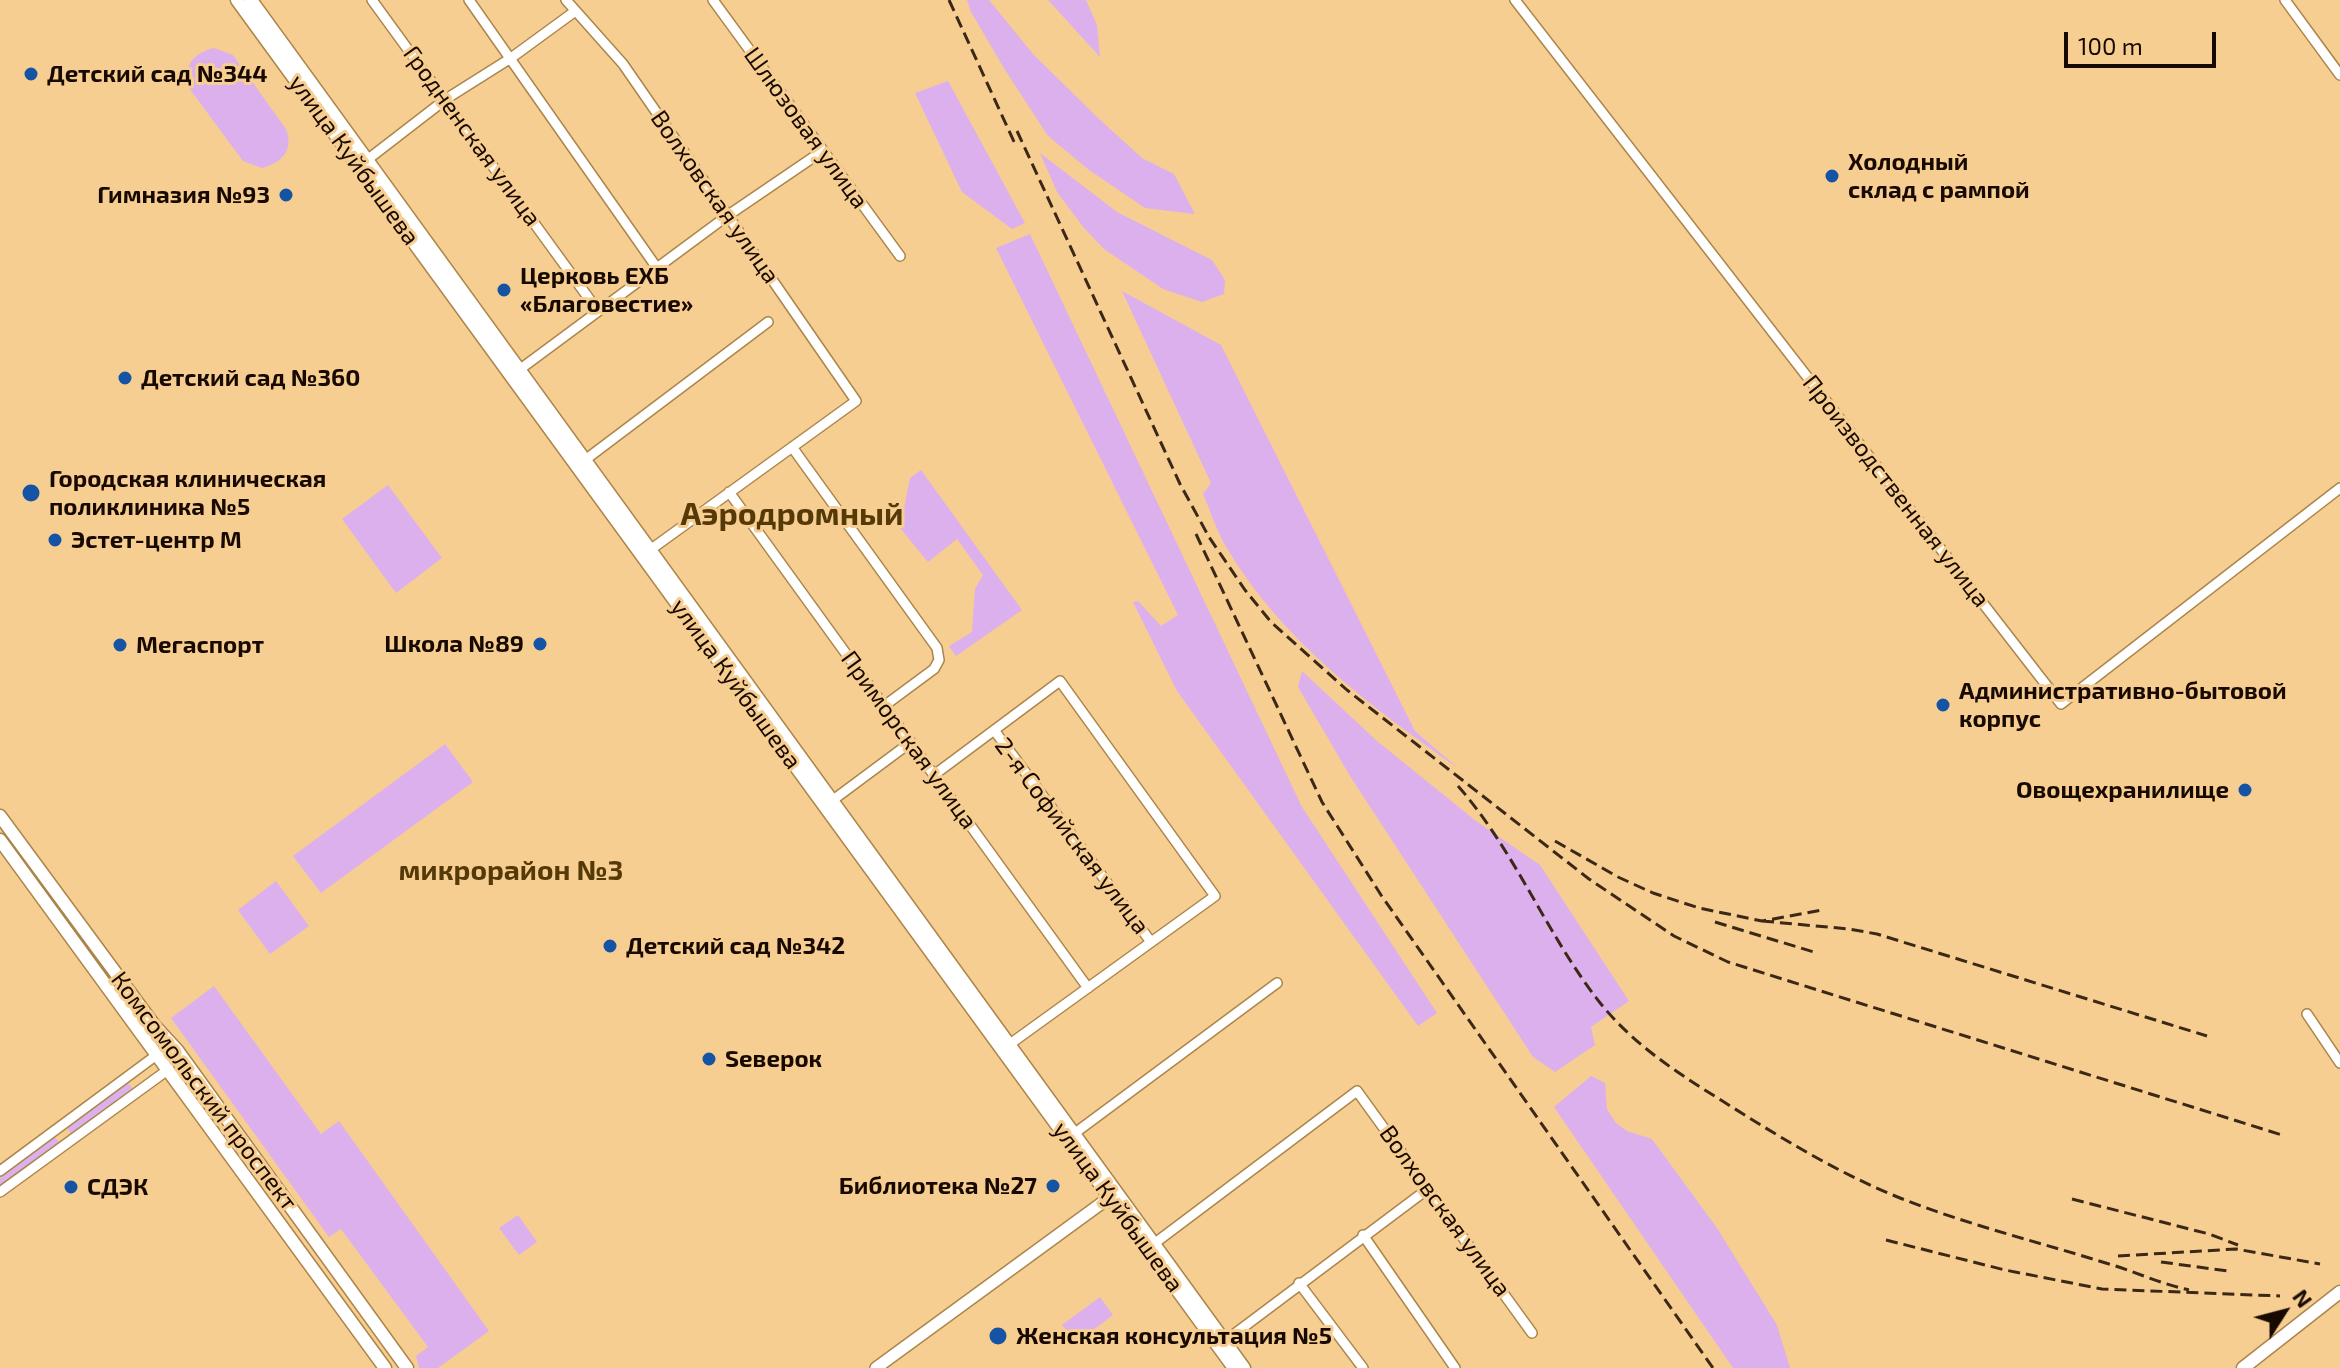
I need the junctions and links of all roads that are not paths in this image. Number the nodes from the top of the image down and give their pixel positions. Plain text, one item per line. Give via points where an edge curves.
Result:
1 (237, 0) edge
2 (251, 0) edge
3 (372, 0) edge
4 (469, 0) edge
5 (566, 0) edge
6 (713, 0) edge
7 (1515, 0) edge
8 (2285, 0) edge
9 (574, 12) junction
10 (511, 58) junction
11 (2340, 75) edge
12 (446, 99) junction
13 (821, 152) junction
14 (362, 163) junction
15 (727, 216) junction
16 (900, 256) dead end
17 (657, 268) junction
18 (598, 311) junction
19 (768, 322) dead end
20 (515, 372) junction
21 (792, 447) junction
22 (581, 463) junction
23 (2340, 488) edge
24 (729, 492) junction
25 (646, 552) junction
26 (884, 706) junction
27 (994, 730) junction
28 (911, 742) junction
29 (934, 775) junction
30 (829, 803) junction
31 (0, 816) edge
32 (0, 840) edge
33 (1151, 942) junction
34 (1277, 983) dead end
35 (1088, 988) junction
36 (114, 995) junction
37 (146, 1014) junction
38 (2307, 1014) dead end
39 (1007, 1047) junction
40 (177, 1050) junction
41 (158, 1054) junction
42 (2340, 1063) edge
43 (169, 1069) junction
44 (57, 1128) junction
45 (1075, 1133) junction
46 (68, 1143) junction
47 (0, 1171) edge
48 (1429, 1188) junction
49 (0, 1192) edge
50 (1114, 1194) junction
51 (1363, 1235) junction
52 (1155, 1243) junction
53 (1299, 1283) junction
54 (2340, 1292) edge
55 (1532, 1333) dead end
56 (1221, 1343) junction
57 (385, 1368) edge
58 (407, 1368) edge
59 (876, 1368) edge
60 (1234, 1368) edge
61 (1244, 1368) edge
62 (1363, 1368) edge
63 (1455, 1368) edge
64 (2243, 1368) edge

1 - 14 main road, улица Куйбышева
2 - 14 main road, улица Куйбышева
3 - 12 street, Гродненская улица
4 - 10 street
5 - 9 street, Волховская улица
6 - 13 street, Шлюзовая улица
7 - 23 street, Производственная улица via 2061,704
8 - 11 street
9 - 10 street
9 - 15 street, Волховская улица via 623,64
10 - 12 street
10 - 17 street
12 - 14 street
12 - 18 street, Гродненская улица
13 - 15 street
13 - 16 street, Шлюзовая улица
14 - 20 main road, улица Куйбышева
15 - 17 street
15 - 21 street, Волховская улица via 856,401
17 - 18 street
18 - 20 street
19 - 22 street
20 - 22 main road, улица Куйбышева
21 - 24 street
21 - 26 street via 937,648 934,669
22 - 25 main road, улица Куйбышева
24 - 25 street
24 - 26 street, Приморская улица
25 - 30 main road, улица Куйбышева
26 - 28 street, Приморская улица
27 - 29 street
27 - 33 street, 2-я Софийская улица
27 - 33 street via 1060,681 1215,896
28 - 29 street, Приморская улица
28 - 30 street
29 - 35 street, Приморская улица
30 - 39 main road, улица Куйбышева
31 - 37 main road, Комсомольский проспект
32 - 36 main road, Комсомольский проспект
33 - 35 street
34 - 45 street
35 - 39 street
36 - 37 main road via 143,1024 148,1022
36 - 41 main road, Комсомольский проспект
37 - 40 main road, Комсомольский проспект
38 - 42 street
39 - 45 main road, улица Куйбышева
39 - 50 main road, улица Куйбышева
40 - 41 street
40 - 43 street
40 - 58 main road, Комсомольский проспект
41 - 43 main road, Комсомольский проспект
41 - 44 street
43 - 46 street
43 - 57 main road, Комсомольский проспект
44 - 46 street
44 - 47 street
45 - 50 main road, улица Куйбышева
46 - 49 street
48 - 51 street
48 - 52 street, Волховская улица via 1357,1091
48 - 55 street, Волховская улица
50 - 52 main road, улица Куйбышева
50 - 56 main road, улица Куйбышева
50 - 59 street
51 - 53 street
51 - 63 street
52 - 56 main road, улица Куйбышева
53 - 56 street
53 - 62 street
54 - 64 main road
56 - 60 main road, улица Куйбышева
56 - 61 main road, улица Куйбышева

